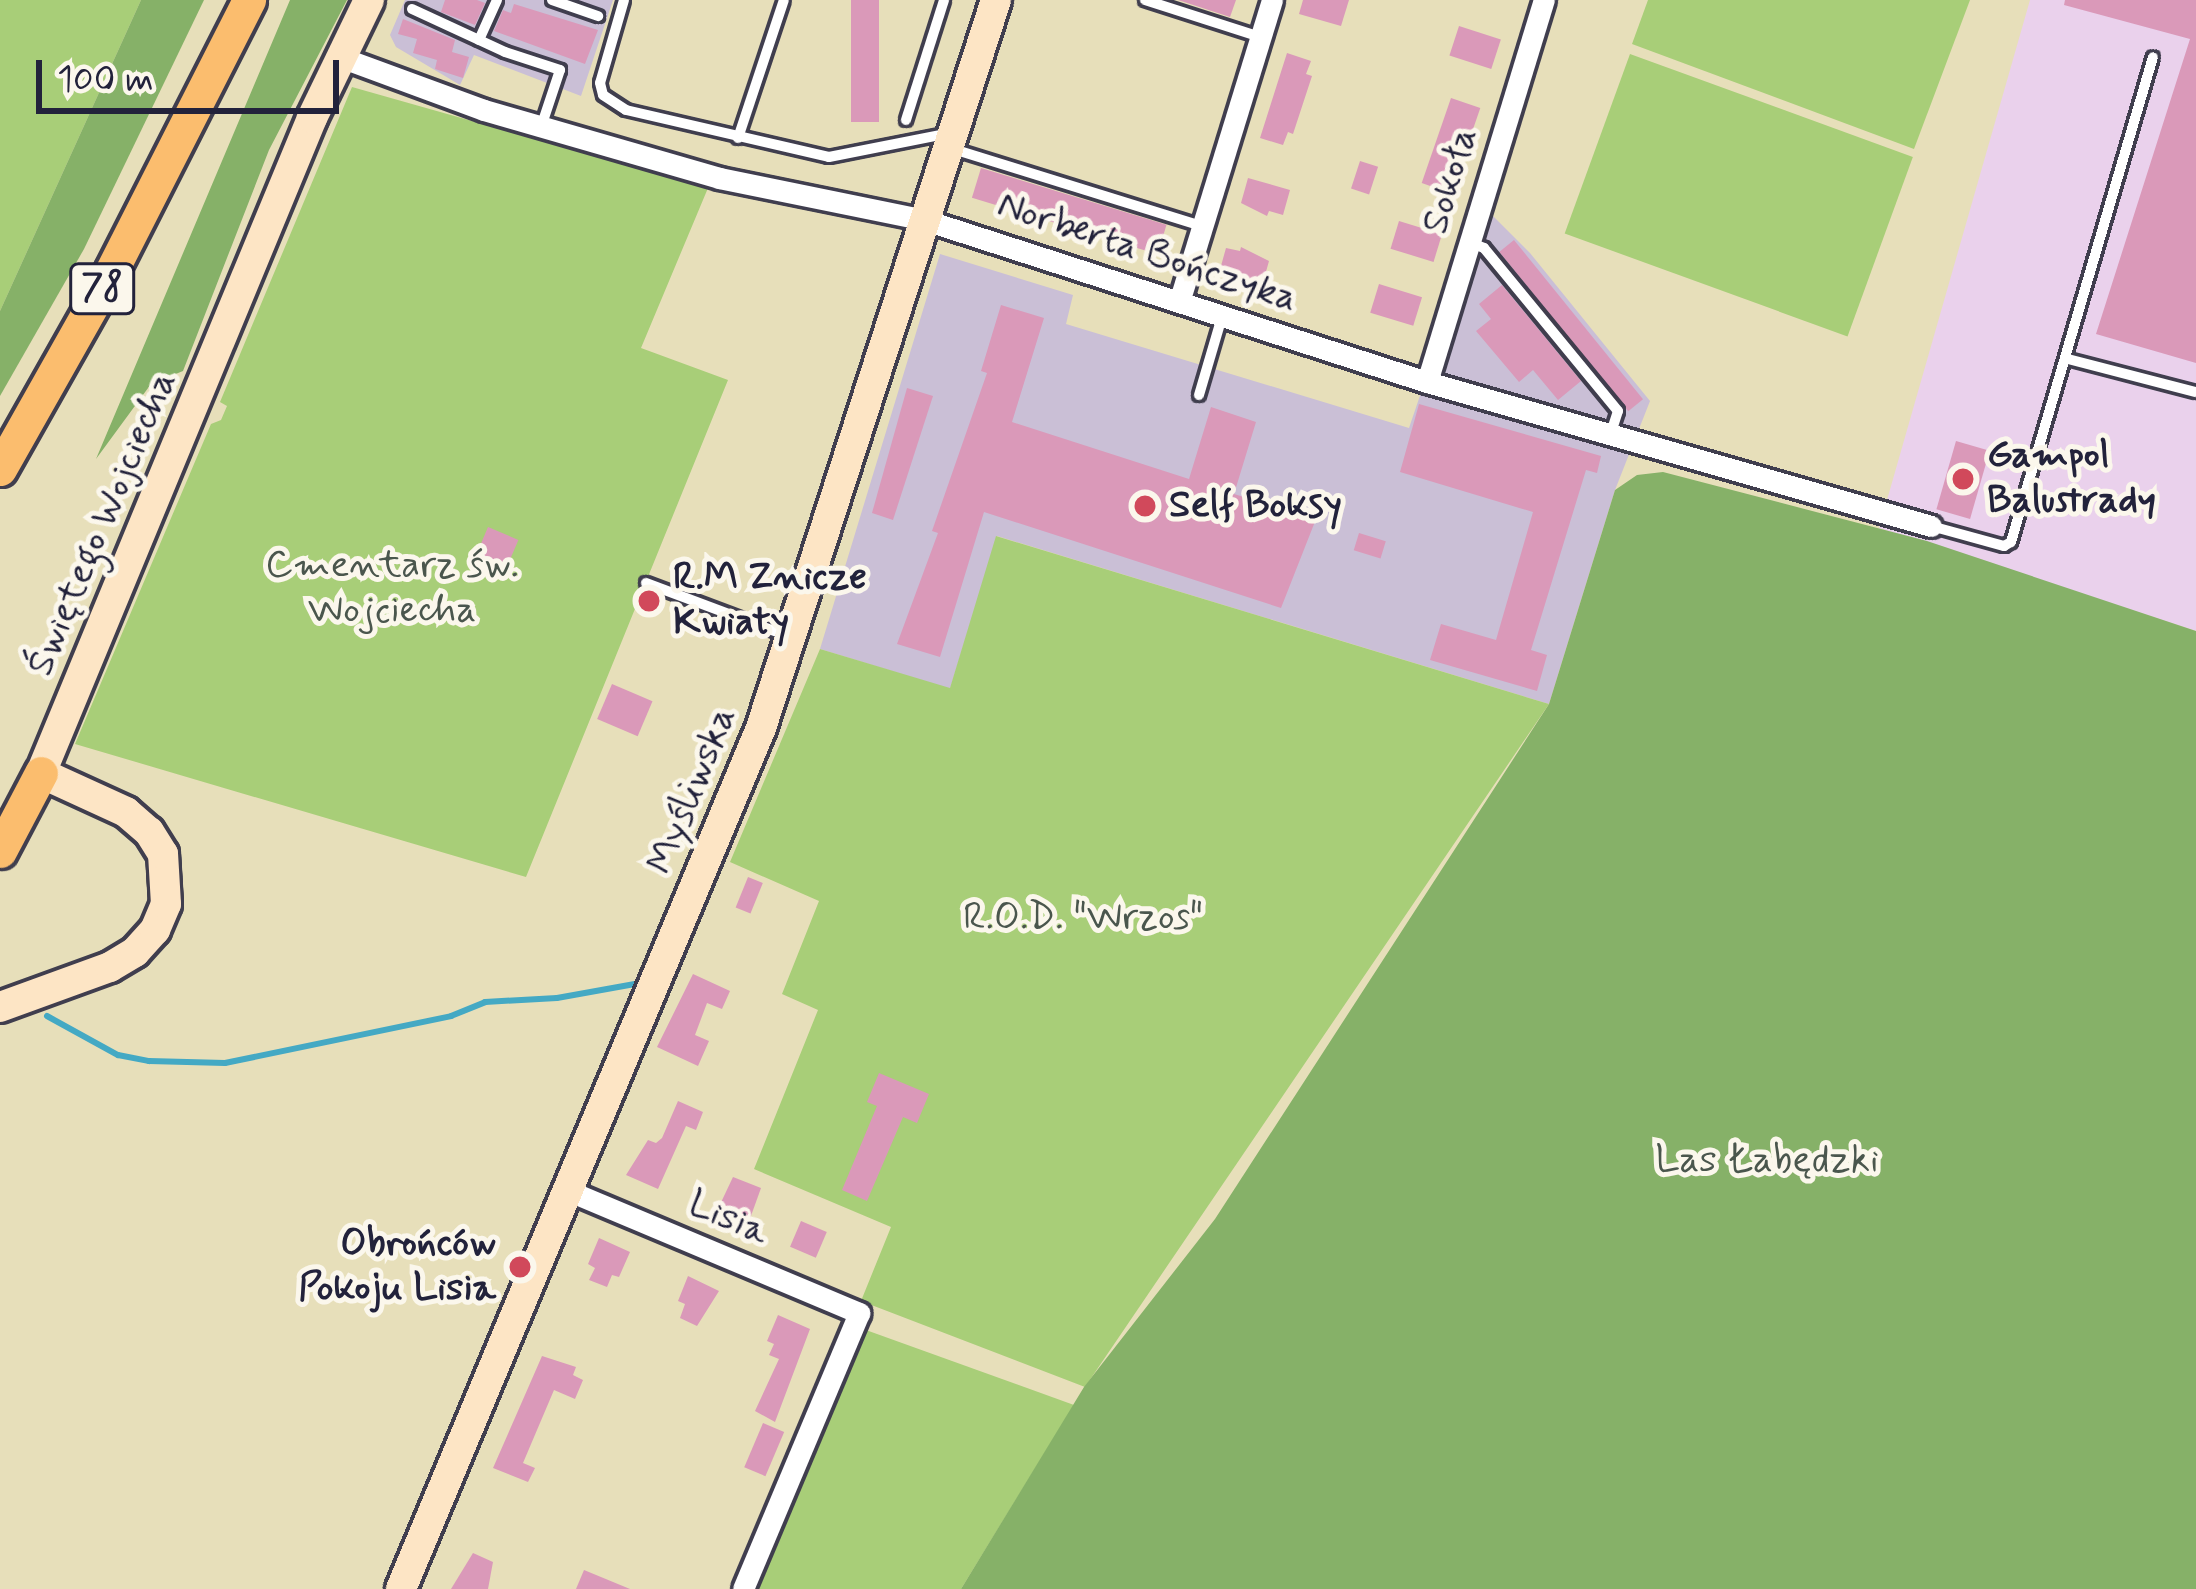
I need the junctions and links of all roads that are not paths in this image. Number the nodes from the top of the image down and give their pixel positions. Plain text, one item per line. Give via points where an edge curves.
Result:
1 (249, 0) edge
2 (370, 0) edge
3 (497, 0) edge
4 (552, 0) edge
5 (624, 0) edge
6 (784, 0) edge
7 (944, 0) edge
8 (996, 0) edge
9 (1144, 0) edge
10 (1272, 0) edge
11 (1544, 0) edge
12 (412, 9) dead end
13 (598, 16) dead end
14 (1260, 37) junction
15 (479, 40) junction
16 (340, 57) junction
17 (2153, 57) dead end
18 (906, 120) dead end
19 (541, 127) junction
20 (738, 138) junction
21 (952, 141) junction
22 (925, 220) junction
23 (1202, 226) junction
24 (1470, 242) junction
25 (1180, 299) junction
26 (1223, 313) junction
27 (2068, 359) junction
28 (1427, 382) junction
29 (2196, 392) edge
30 (1199, 394) dead end
31 (1611, 434) junction
32 (0, 469) edge
33 (1931, 526) joint
34 (646, 583) dead end
35 (794, 639) junction
36 (41, 773) junction
37 (0, 851) edge
38 (0, 1006) edge
39 (568, 1191) junction
40 (401, 1589) edge
41 (743, 1589) edge

1 - 32 main road, 78
2 - 16 street, Świętego Wojciecha
3 - 15 lane
4 - 13 lane
5 - 20 lane via 601,71 603,95 626,110
6 - 20 lane
7 - 18 lane
8 - 21 street, Myśliwska
9 - 14 lane
10 - 14 street
11 - 24 street, Sokoła
12 - 15 lane
14 - 23 street
15 - 19 lane via 560,70
16 - 19 street, Norberta Bończyka
16 - 36 street, Świętego Wojciecha
17 - 27 lane
19 - 22 street, Norberta Bończyka via 719,178
20 - 21 lane via 830,157
21 - 22 street, Myśliwska
21 - 23 lane
22 - 25 street, Norberta Bończyka
22 - 35 street, Myśliwska
23 - 25 street
24 - 28 street, Sokoła
24 - 31 lane via 1484,248 1618,411
25 - 26 street, Norberta Bończyka
26 - 28 street, Norberta Bończyka
26 - 30 lane
27 - 29 lane
27 - 33 lane via 2012,542
28 - 31 street, Norberta Bończyka
31 - 33 street, Norberta Bończyka
34 - 35 lane
35 - 39 street, Myśliwska
36 - 37 main road
36 - 38 street via 111,804 149,832 163,854 166,904 135,952
39 - 40 street, Myśliwska
39 - 41 street, Lisia via 860,1313

